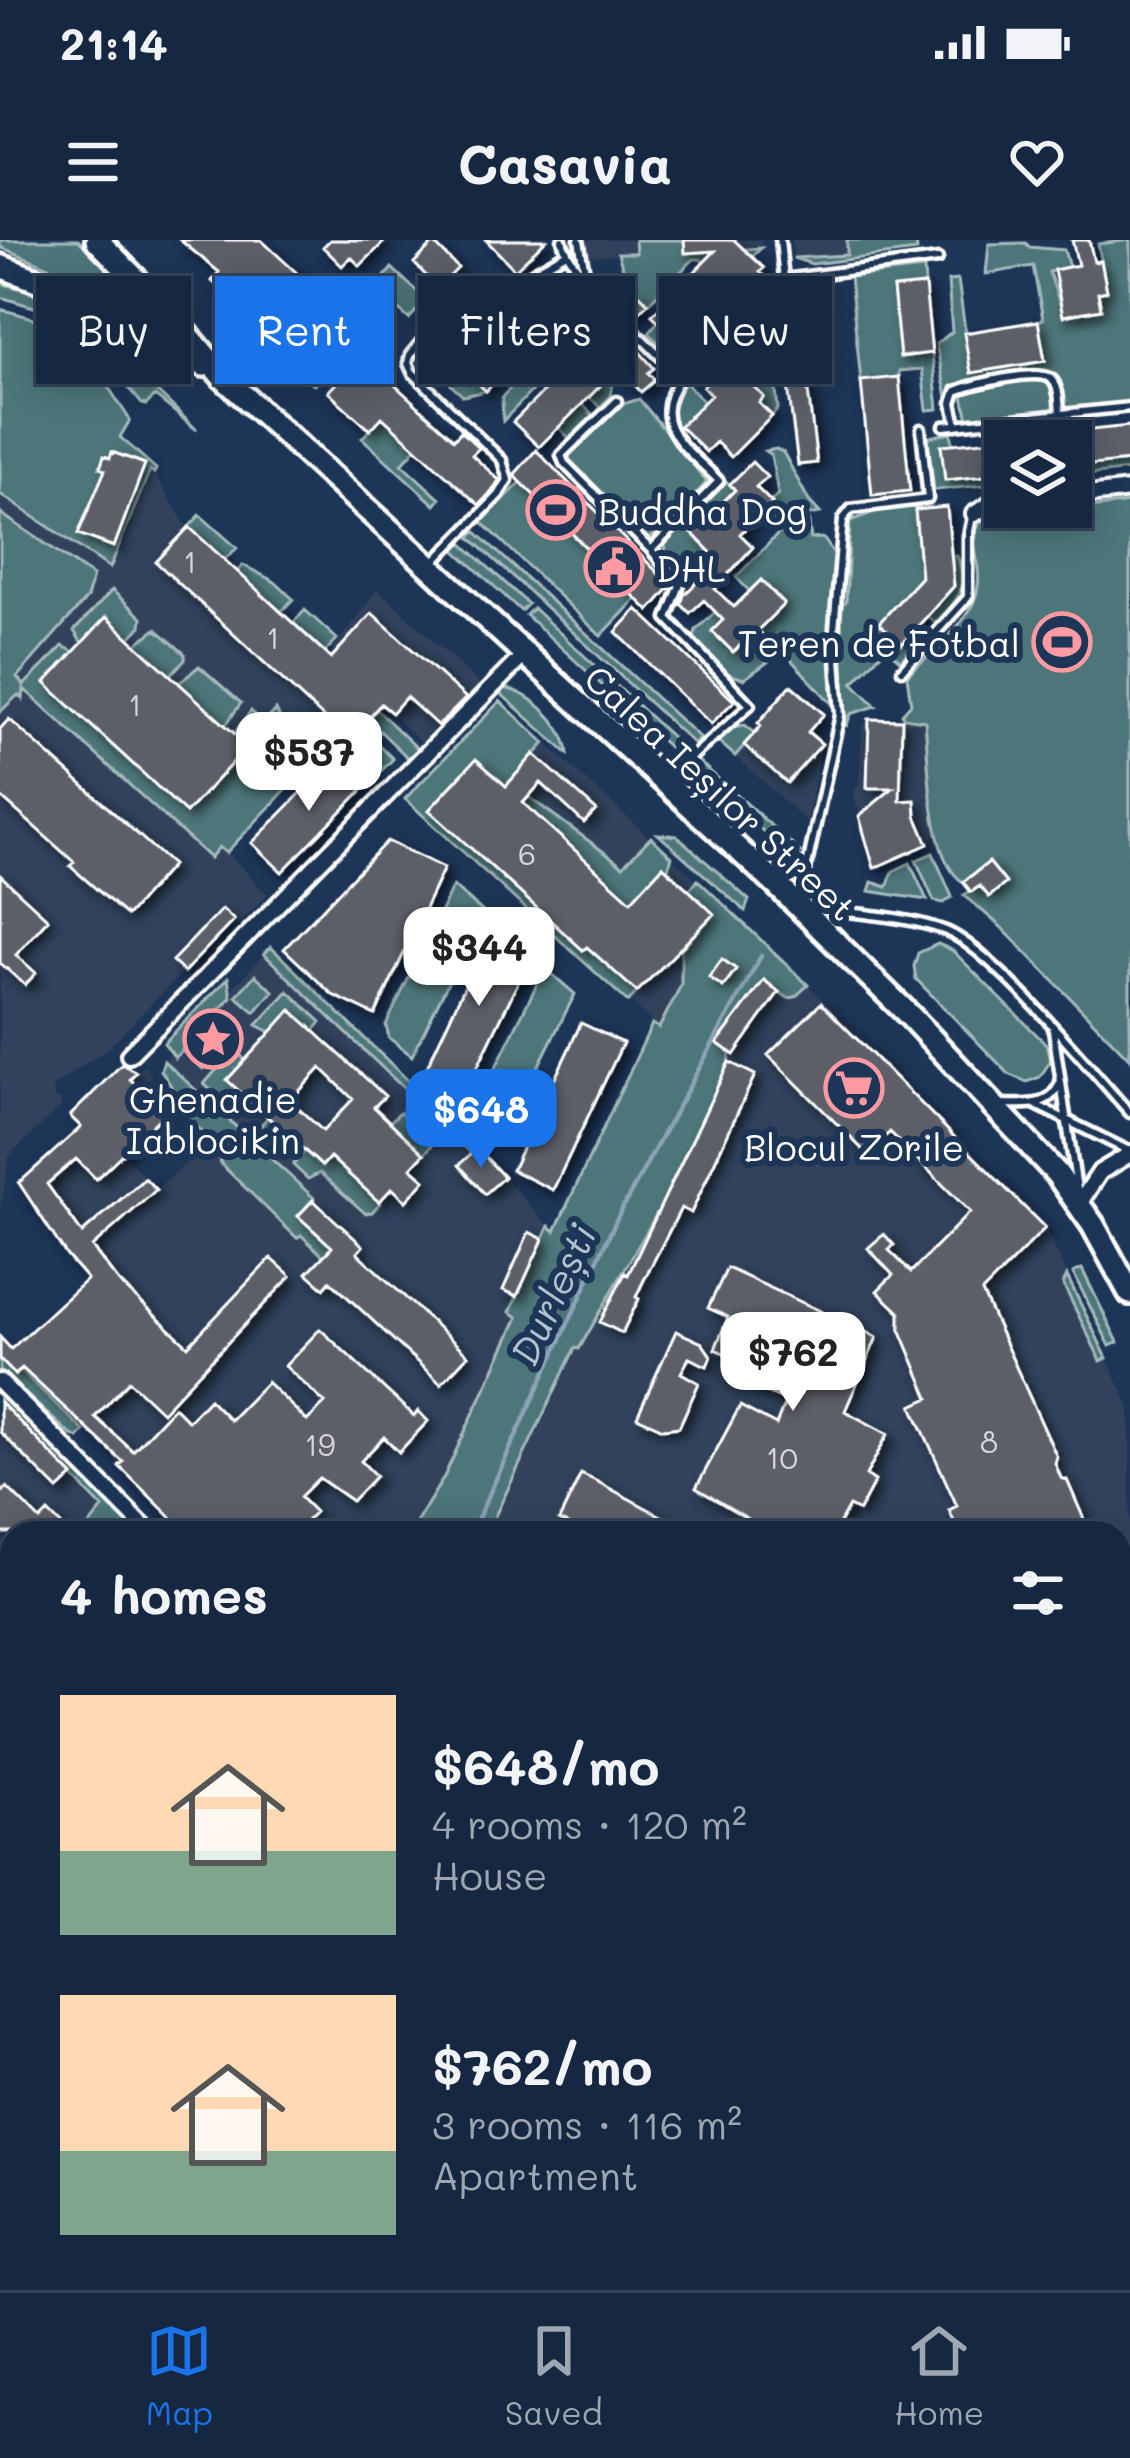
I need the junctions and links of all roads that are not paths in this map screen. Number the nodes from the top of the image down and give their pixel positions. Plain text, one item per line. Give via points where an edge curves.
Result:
1 (97, 240) edge
2 (562, 240) edge
3 (579, 240) edge
4 (780, 240) edge
5 (566, 254) junction
6 (938, 259) dead end
7 (0, 266) edge
8 (584, 276) edge
9 (586, 276) edge
10 (784, 276) edge
11 (807, 276) edge
12 (635, 329) edge
13 (659, 354) edge
14 (215, 367) edge
15 (215, 372) edge
16 (231, 384) edge
17 (676, 384) edge
18 (617, 401) dead end
19 (1130, 407) edge
20 (1060, 414) junction
21 (957, 424) junction
22 (944, 426) dead end
23 (921, 429) dead end
24 (1130, 490) edge
25 (1092, 495) edge
26 (984, 507) edge
27 (974, 514) joint
28 (651, 550) junction
29 (429, 568) junction
30 (524, 655) junction
31 (902, 670) dead end
32 (663, 782) junction
33 (799, 905) junction
34 (1053, 1028) junction
35 (128, 1055) dead end
36 (1061, 1077) junction
37 (996, 1104) junction
38 (1034, 1104) junction
39 (1130, 1113) edge
40 (1066, 1121) junction
41 (1130, 1153) edge
42 (1079, 1204) junction
43 (1130, 1293) edge
44 (0, 1382) edge
45 (138, 1521) edge

1 - 14 main road, Calea Ieșilor Street
2 - 5 lane
3 - 9 lane
4 - 10 lane
5 - 8 lane
5 - 29 lane via 520,279 460,294 410,355 412,372 502,460 508,480
6 - 11 lane
7 - 15 main road, Calea Ieșilor Street via 111,308
12 - 13 lane
16 - 29 main road, Calea Ieșilor Street
17 - 28 lane via 664,415 670,429 719,481
18 - 28 lane via 561,455
19 - 20 lane
20 - 21 lane
20 - 21 lane via 1056,385 1036,375 956,391
21 - 22 lane
23 - 33 lane via 928,500 851,509 843,519 834,630 840,716
24 - 25 street
26 - 27 street
27 - 31 lane via 968,597
28 - 32 lane via 680,585 667,611 671,626 750,705
29 - 30 main road, Calea Ieșilor Street
30 - 32 main road, Calea Ieșilor Street
30 - 35 street
32 - 33 main road, Calea Ieșilor Street
33 - 34 lane via 949,932
33 - 37 main road, Calea Ieșilor Street
34 - 36 lane
34 - 39 lane
36 - 38 lane via 1055,1094
36 - 40 lane
37 - 38 lane
37 - 42 main road, Calea Ieșilor Street
38 - 40 lane
40 - 41 lane
40 - 42 lane
41 - 42 street via 1100,1172
42 - 43 main road, Calea Ieșilor Street
44 - 45 street

